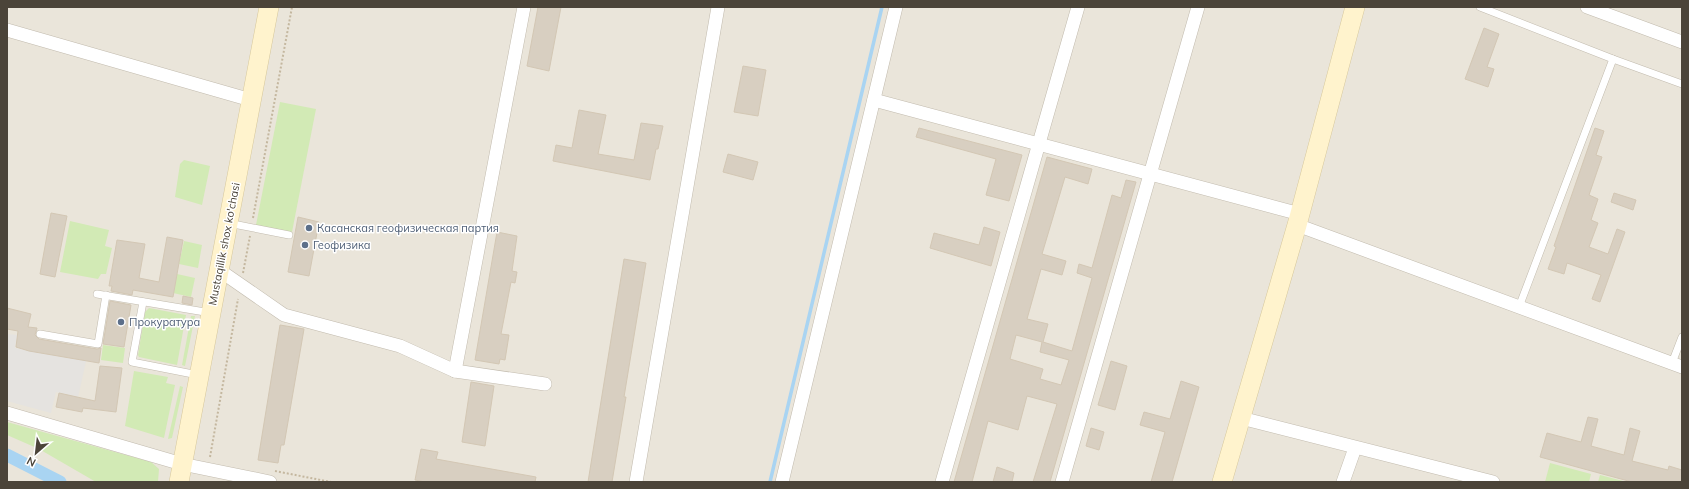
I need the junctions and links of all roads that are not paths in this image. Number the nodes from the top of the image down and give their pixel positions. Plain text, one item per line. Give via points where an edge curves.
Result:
1 (269, 7) edge
2 (524, 7) edge
3 (718, 7) edge
4 (896, 7) edge
5 (1078, 7) edge
6 (1198, 7) edge
7 (1356, 7) edge
8 (1480, 7) edge
9 (1587, 7) edge
10 (7, 30) edge
11 (1682, 42) edge
12 (1613, 59) junction
13 (1682, 84) edge
14 (251, 100) junction
15 (874, 100) junction
16 (1039, 144) junction
17 (1150, 174) junction
18 (1299, 220) junction
19 (228, 223) junction
20 (289, 235) dead end
21 (219, 270) junction
22 (97, 294) dead end
23 (106, 295) junction
24 (143, 302) junction
25 (1519, 307) junction
26 (211, 313) junction
27 (40, 334) dead end
28 (1682, 338) edge
29 (1677, 365) edge
30 (455, 371) junction
31 (199, 375) junction
32 (545, 384) dead end
33 (7, 413) edge
34 (1240, 418) junction
35 (1355, 448) junction
36 (180, 473) edge
37 (1486, 481) edge
38 (270, 482) edge
39 (636, 482) edge
40 (782, 482) edge
41 (942, 482) edge
42 (1062, 482) edge
43 (1222, 482) edge
44 (1344, 482) edge

1 - 14 street, Mustaqillik shox ko'chasi
2 - 30 street
3 - 39 street
4 - 15 street
5 - 16 street
6 - 17 street
7 - 18 street
8 - 12 lane
9 - 11 street
10 - 14 street
12 - 13 lane
12 - 25 lane
14 - 19 street, Mustaqillik shox ko'chasi
15 - 16 street
15 - 40 street
16 - 17 street
16 - 41 street
17 - 18 street
17 - 42 street
18 - 25 street
18 - 34 street
19 - 20 lane
19 - 21 street, Mustaqillik shox ko'chasi
21 - 26 street, Mustaqillik shox ko'chasi
21 - 30 street via 284,315 400,346
22 - 23 lane
23 - 24 lane
23 - 27 lane via 98,344
24 - 26 lane
24 - 31 lane via 132,362
25 - 29 street
26 - 31 street, Mustaqillik shox ko'chasi
28 - 29 lane
30 - 32 street
31 - 36 street, Mustaqillik shox ko'chasi
33 - 36 street
34 - 35 street
34 - 43 street
35 - 37 street
35 - 44 street
36 - 38 street

